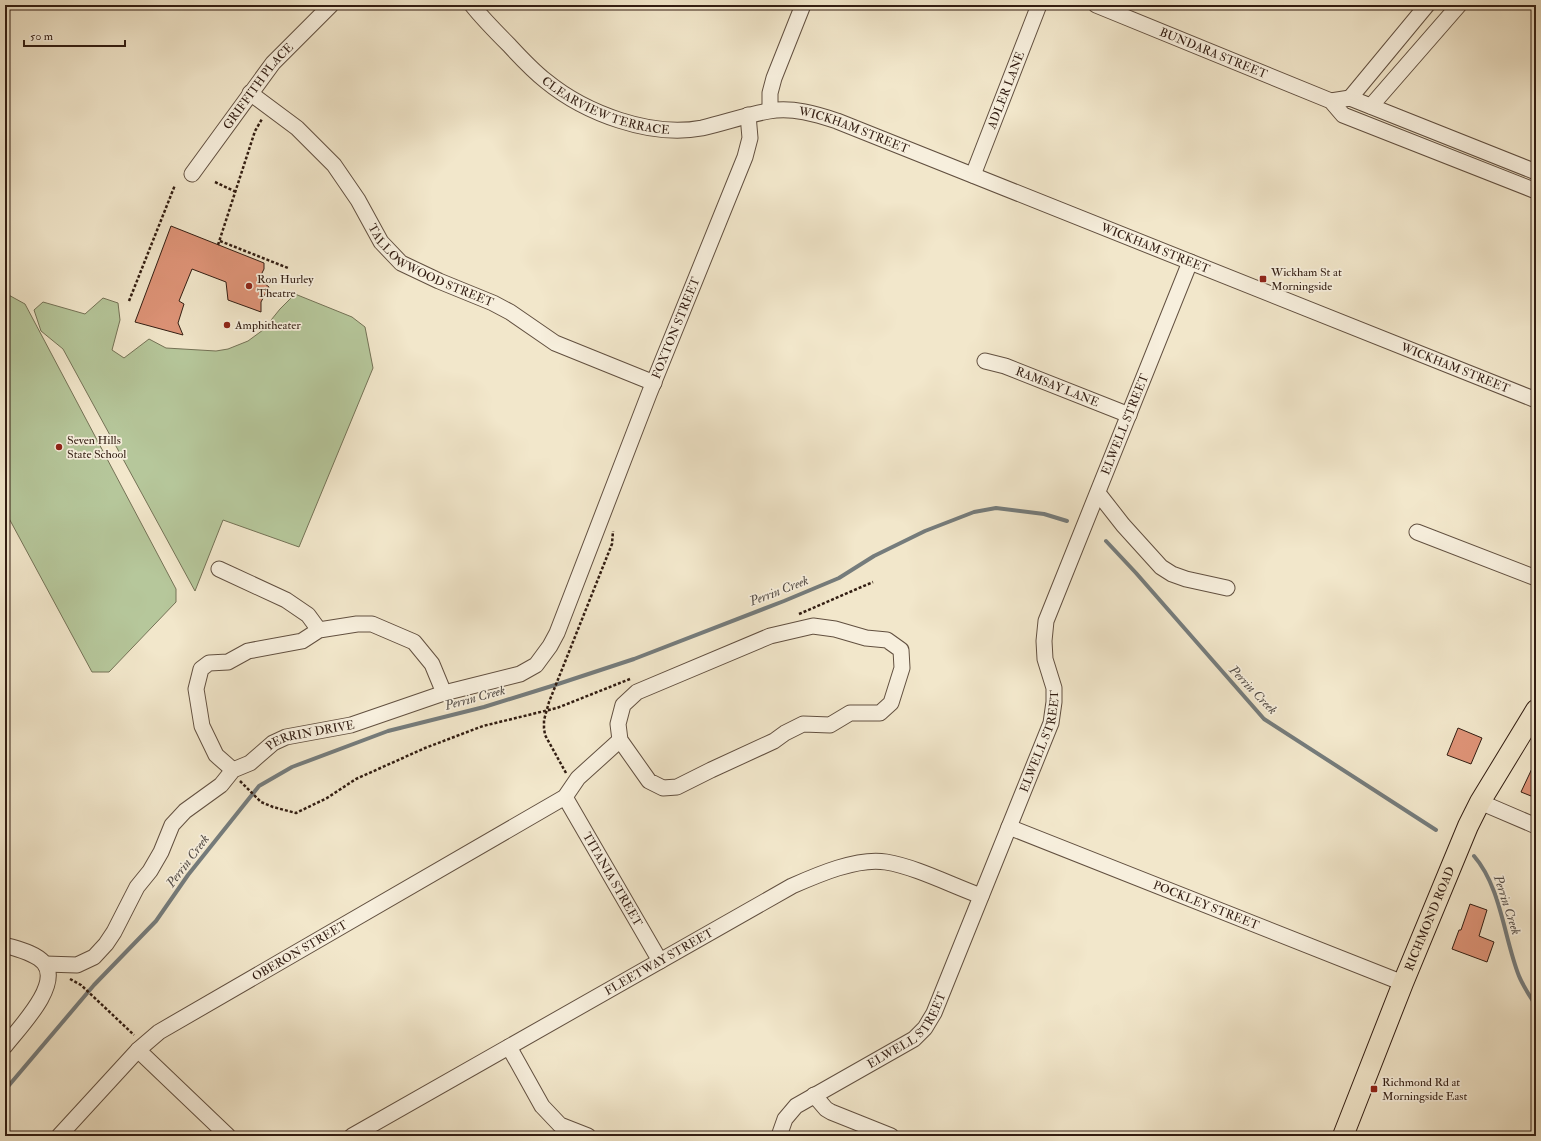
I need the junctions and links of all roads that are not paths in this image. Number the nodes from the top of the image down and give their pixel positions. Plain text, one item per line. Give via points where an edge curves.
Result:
1 (331, 5) edge
2 (472, 5) edge
3 (804, 5) edge
4 (1039, 5) edge
5 (1096, 5) edge
6 (1427, 5) edge
7 (1459, 5) edge
8 (250, 93) junction
9 (1350, 98) junction
10 (1331, 101) junction
11 (1372, 106) junction
12 (770, 110) junction
13 (748, 116) junction
14 (1536, 172) edge
15 (192, 174) dead end
16 (973, 175) junction
17 (1536, 191) edge
18 (1190, 262) junction
19 (985, 361) dead end
20 (654, 383) junction
21 (1536, 400) edge
22 (1129, 414) junction
23 (1098, 493) junction
24 (1417, 532) dead end
25 (593, 540) joint
26 (219, 569) dead end
27 (1536, 578) edge
28 (1227, 588) dead end
29 (319, 630) junction
30 (444, 693) junction
31 (1536, 710) edge
32 (620, 740) junction
33 (236, 775) junction
34 (569, 792) junction
35 (1480, 802) junction
36 (1536, 826) edge
37 (1009, 827) junction
38 (981, 896) junction
39 (5, 945) edge
40 (660, 961) junction
41 (45, 964) junction
42 (1403, 983) junction
43 (5, 1046) edge
44 (509, 1047) junction
45 (138, 1050) junction
46 (814, 1095) junction
47 (59, 1136) edge
48 (228, 1136) edge
49 (352, 1136) edge
50 (588, 1136) edge
51 (779, 1136) edge
52 (891, 1136) edge
53 (1343, 1136) edge

1 - 8 street, GRIFFITH PLACE via 272,62
2 - 13 street, CLEARVIEW TERRACE via 546,82 603,114 641,126 686,130
3 - 12 street via 774,78 770,93
4 - 16 street, ADLER LANE
5 - 10 street, BUNDARA STREET
6 - 9 street
7 - 11 street
8 - 15 street, GRIFFITH PLACE
8 - 20 street, TALLOWWOOD STREET via 298,128 334,165 358,200 381,242 401,263 493,303 555,343
9 - 10 street
9 - 11 street
10 - 17 street, BUNDARA STREET via 1343,115
11 - 14 street
12 - 13 street, CLEARVIEW TERRACE
12 - 16 street, WICKHAM STREET via 814,113
13 - 20 street, FOXTON STREET via 751,131 748,148
16 - 18 street, WICKHAM STREET
18 - 21 street, WICKHAM STREET
18 - 22 street, ELWELL STREET
19 - 22 street, RAMSAY LANE via 1005,366
20 - 25 street, FOXTON STREET
22 - 23 street, ELWELL STREET
23 - 28 street via 1161,567 1186,579
23 - 37 street, ELWELL STREET via 1046,621 1045,659 1054,688 1051,723
24 - 27 street
25 - 30 street, PERRIN DRIVE via 557,633 536,665 520,674
26 - 29 street via 286,600 308,615
29 - 30 street via 372,624 403,636 414,642 432,664
29 - 33 street via 302,642 248,651 228,662 209,663 201,669 196,689 202,726 216,755
30 - 33 street, PERRIN DRIVE via 351,725 286,737 273,743
31 - 35 main road, RICHMOND ROAD
32 - 32 street via 618,724 623,705 637,692 770,636 813,626 887,640 901,650 902,668 891,702 880,712 850,713 830,725 802,724 774,741 677,787 663,788 649,781
32 - 34 street, OBERON STREET via 578,778
33 - 41 street, PERRIN DRIVE via 185,811 172,825 161,852 137,887 114,932 94,957 77,965
34 - 40 street, TITANIA STREET
34 - 45 street, OBERON STREET via 175,1022
35 - 36 street
35 - 42 main road, RICHMOND ROAD
37 - 38 street, ELWELL STREET
37 - 42 street, POCKLEY STREET
38 - 40 street, FLEETWAY STREET via 911,869 885,862 866,862 838,868 792,886
38 - 46 street, ELWELL STREET via 934,1013 925,1028 914,1039
39 - 41 street via 31,955
40 - 44 street, FLEETWAY STREET
41 - 43 street via 48,984 42,999
42 - 53 main road, RICHMOND ROAD
44 - 49 street, FLEETWAY STREET
44 - 50 street via 542,1106 560,1125
45 - 47 street, OBERON STREET
45 - 48 street
46 - 51 street, ELWELL STREET via 796,1106 785,1119
46 - 52 street via 830,1112

